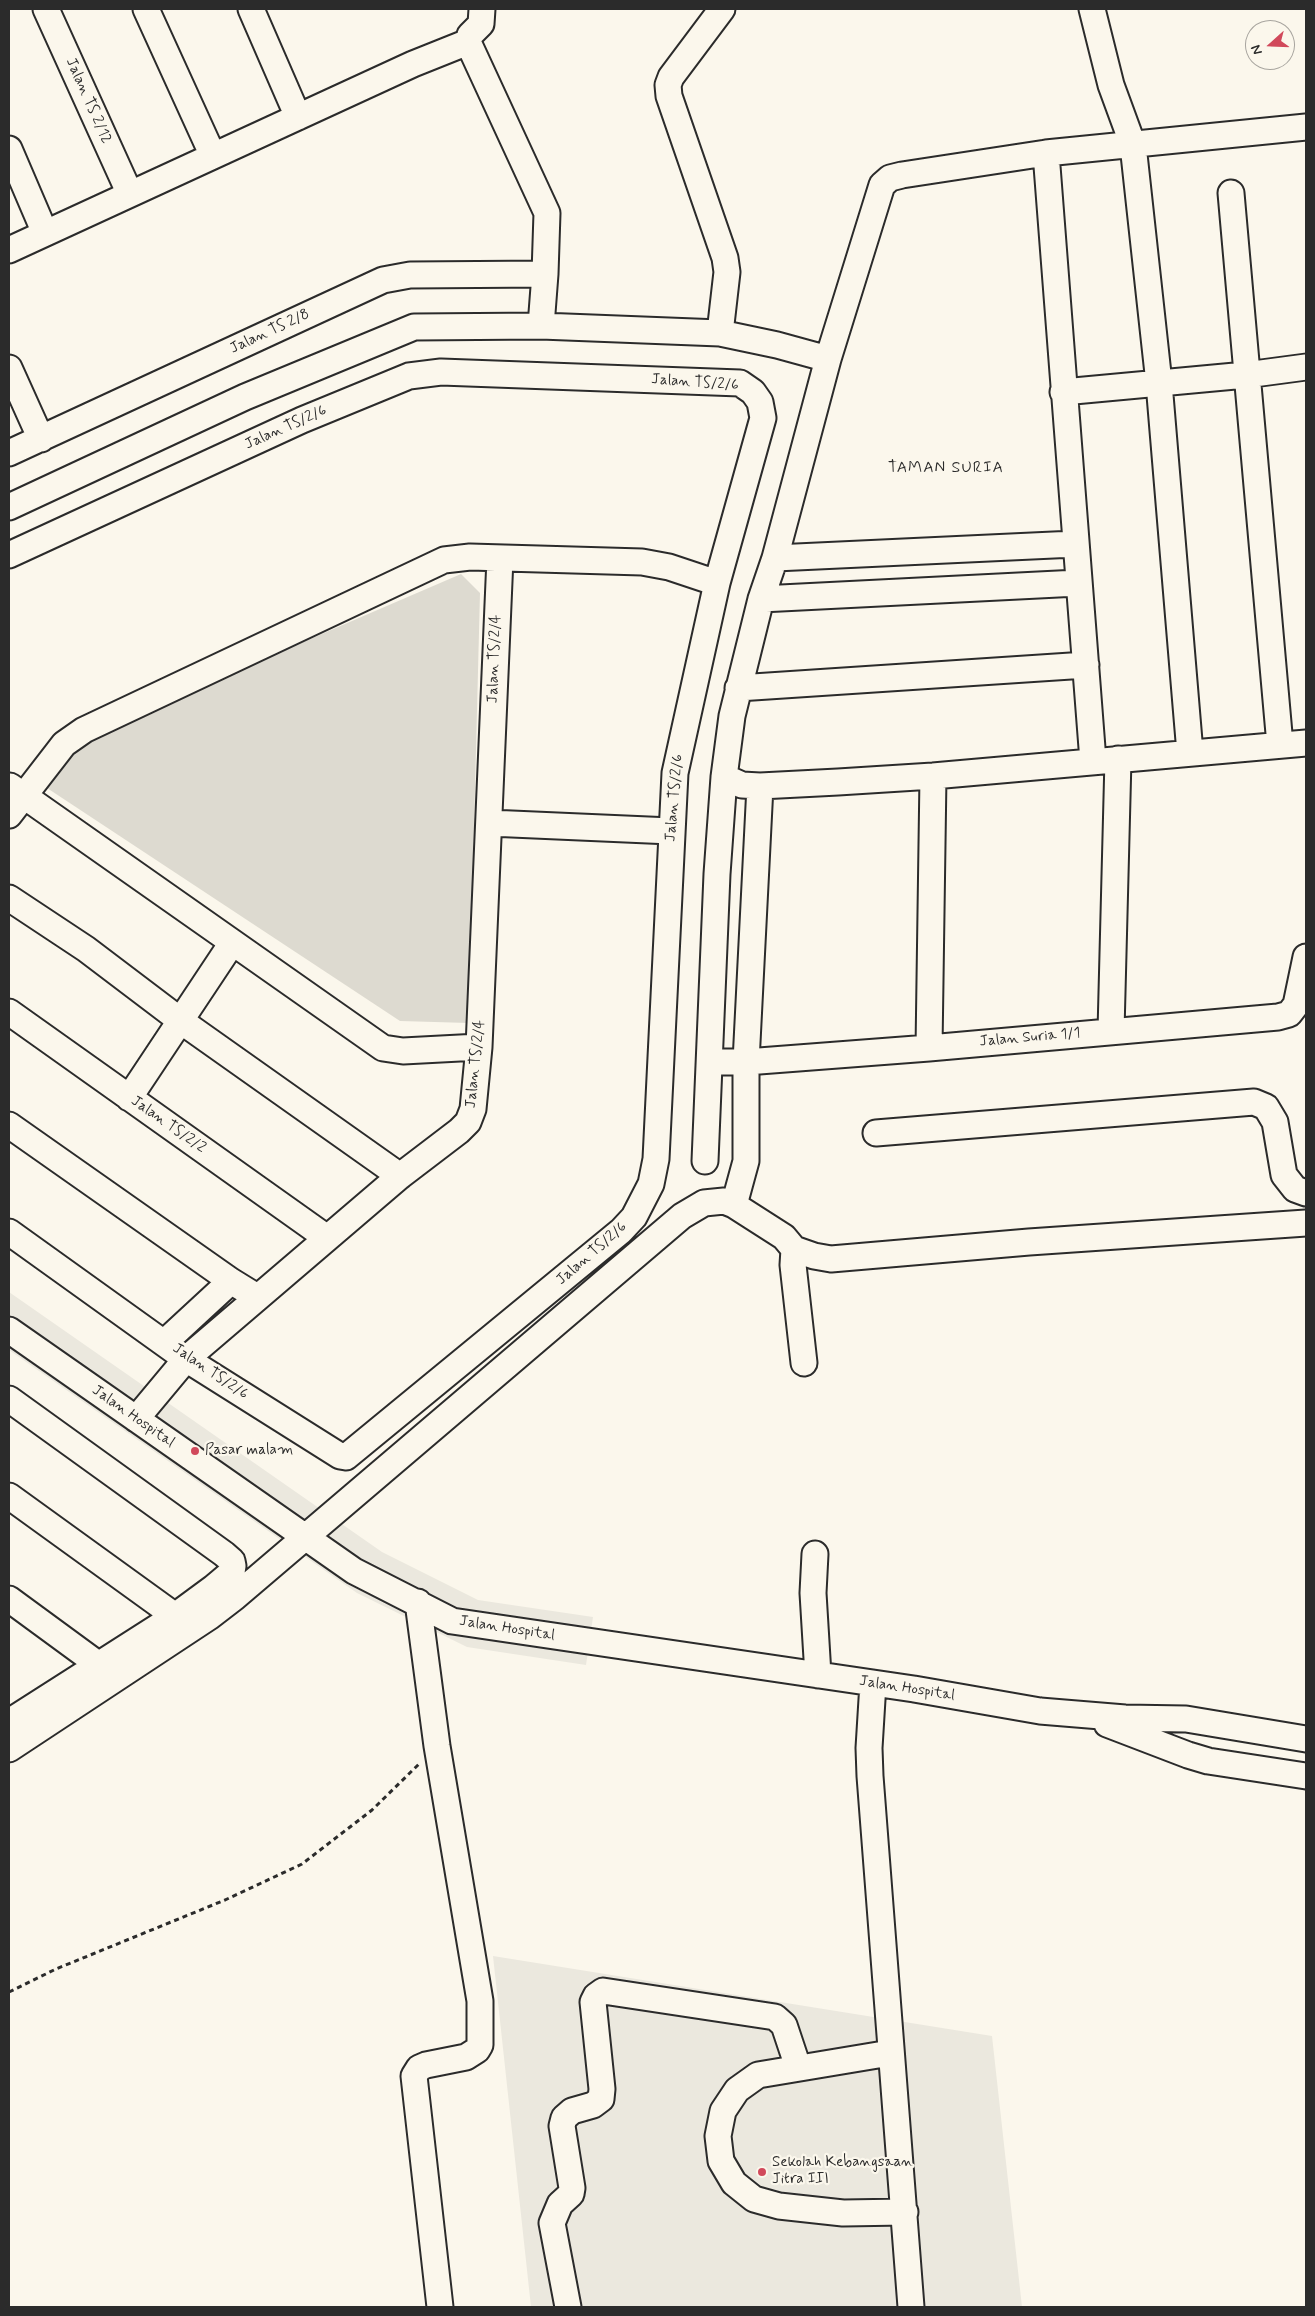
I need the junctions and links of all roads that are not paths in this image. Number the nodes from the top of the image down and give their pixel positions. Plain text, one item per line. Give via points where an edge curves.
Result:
1 (46, 9) edge
2 (146, 9) edge
3 (251, 9) edge
4 (482, 9) edge
5 (722, 9) edge
6 (1092, 9) edge
7 (468, 42) junction
8 (298, 117) junction
9 (1306, 127) edge
10 (1133, 145) junction
11 (9, 149) edge
12 (1046, 153) junction
13 (213, 156) junction
14 (129, 192) junction
15 (1231, 193) dead end
16 (45, 233) junction
17 (9, 250) edge
18 (545, 274) junction
19 (540, 326) junction
20 (720, 333) junction
21 (828, 359) junction
22 (1306, 367) edge
23 (9, 368) edge
24 (1246, 375) junction
25 (1159, 383) junction
26 (1063, 392) junction
27 (41, 438) junction
28 (9, 453) edge
29 (9, 508) edge
30 (1075, 544) junction
31 (9, 555) edge
32 (500, 558) junction
33 (775, 558) junction
34 (717, 583) junction
35 (1078, 583) junction
36 (761, 599) junction
37 (1086, 665) junction
38 (738, 688) junction
39 (1306, 743) edge
40 (1280, 745) junction
41 (1190, 753) junction
42 (1118, 759) junction
43 (1093, 760) junction
44 (933, 776) junction
45 (724, 777) junction
46 (760, 786) junction
47 (16, 790) edge
48 (9, 815) edge
49 (489, 823) junction
50 (671, 832) junction
51 (9, 898) edge
52 (232, 943) junction
53 (1306, 957) edge
54 (9, 1012) edge
55 (180, 1021) junction
56 (1111, 1031) junction
57 (479, 1047) junction
58 (929, 1048) junction
59 (710, 1062) junction
60 (746, 1062) junction
61 (129, 1098) junction
62 (9, 1126) edge
63 (876, 1133) dead end
64 (705, 1161) dead end
65 (400, 1176) junction
66 (1306, 1193) edge
67 (734, 1205) junction
68 (1306, 1223) edge
69 (9, 1232) edge
70 (327, 1238) junction
71 (794, 1248) junction
72 (231, 1281) junction
73 (257, 1297) junction
74 (9, 1330) edge
75 (165, 1342) junction
76 (186, 1358) junction
77 (804, 1363) dead end
78 (9, 1399) edge
79 (136, 1419) junction
80 (9, 1496) edge
81 (306, 1537) junction
82 (815, 1554) dead end
83 (9, 1600) edge
84 (418, 1602) junction
85 (175, 1616) junction
86 (99, 1665) junction
87 (818, 1674) junction
88 (873, 1682) junction
89 (1086, 1716) junction
90 (11, 1717) edge
91 (1306, 1738) edge
92 (9, 1749) edge
93 (1306, 1776) edge
94 (890, 2053) junction
95 (798, 2067) junction
96 (905, 2212) junction
97 (440, 2307) edge
98 (568, 2307) edge
99 (911, 2307) edge

1 - 14 street, Jalan TS 2/12
2 - 13 street
3 - 8 street
4 - 7 street via 481,24
5 - 20 street via 668,85 668,96 727,272
6 - 10 street via 1111,84
7 - 8 street
7 - 18 street via 547,213
8 - 13 street
9 - 10 street
10 - 12 street
10 - 25 street
11 - 16 street
12 - 21 street via 902,175 890,178 882,185
12 - 26 street
13 - 14 street
14 - 16 street
15 - 24 street
16 - 17 street
18 - 19 street
18 - 27 street, Jalan TS 2/8 via 410,275 383,280
19 - 20 street
19 - 29 street via 414,327 245,397
20 - 21 street
21 - 33 street
22 - 24 street
23 - 27 street
24 - 25 street
24 - 40 street
25 - 26 street
25 - 41 street
26 - 30 street
27 - 28 street, Jalan TS 2/8
30 - 33 street
30 - 35 street
31 - 34 street, Jalan TS/2/6 via 302,420 409,376 441,372 740,383 760,402 763,418
32 - 34 street via 642,562
32 - 47 street via 457,557 424,568 84,730 64,744
32 - 49 street, Jalan TS/2/4
33 - 36 street
34 - 50 street, Jalan TS/2/6 via 675,773
35 - 36 street
35 - 37 street
36 - 38 street
37 - 38 street
37 - 43 street
38 - 45 street
39 - 40 street
40 - 41 street
41 - 42 street
42 - 43 street
42 - 56 street
43 - 44 street
44 - 46 street
44 - 58 street
45 - 46 street via 742,785
45 - 59 street
46 - 60 street
47 - 48 street
47 - 52 street
49 - 50 street
49 - 57 street, Jalan TS/2/4
50 - 76 street, Jalan TS/2/6 via 656,1159 651,1184 634,1217 346,1457
51 - 55 street via 86,949
52 - 55 street
52 - 57 street via 383,1048 403,1051
53 - 56 street, Jalan Suria 1/1 via 1296,1005 1289,1014
54 - 61 street, Jalan TS/2/2
55 - 61 street
55 - 65 street
56 - 58 street, Jalan Suria 1/1
57 - 65 street, Jalan TS/2/4 via 473,1109 468,1122
58 - 60 street, Jalan Suria 1/1
59 - 60 street, Jalan Suria 1/1
59 - 64 street
60 - 67 street via 746,1161
61 - 70 street, Jalan TS/2/2
62 - 72 street
63 - 66 street via 1254,1102 1266,1107 1275,1122 1284,1175 1295,1189
65 - 70 street, Jalan TS/2/4
67 - 71 street via 784,1237
67 - 81 street via 724,1201 712,1202 682,1216
68 - 71 street via 831,1259
69 - 75 street, Jalan TS/2/6
70 - 73 street, Jalan TS/2/4
71 - 77 street
72 - 73 street
72 - 75 street
73 - 76 street, Jalan TS/2/4
74 - 79 street, Jalan Hospital
75 - 76 street, Jalan TS/2/6
76 - 79 street, Jalan TS/2/4
78 - 85 street via 232,1561 232,1572
79 - 81 street, Jalan Hospital
80 - 85 street
81 - 84 street, Jalan Hospital via 354,1571
81 - 92 street via 210,1617
82 - 87 street via 812,1575
83 - 86 street
84 - 87 street, Jalan Hospital via 452,1621
84 - 97 street via 437,1746 480,2001 480,2045 477,2050 466,2057 426,2065 419,2068 414,2076
85 - 86 street
86 - 90 street
87 - 88 street, Jalan Hospital
88 - 89 street, Jalan Hospital
88 - 94 street via 870,1776
89 - 91 street, Jalan Hospital via 1186,1719
89 - 93 street, Jalan Hospital via 1208,1761
94 - 95 street
94 - 96 street
95 - 96 street via 758,2075 737,2090 723,2111 718,2136 721,2161 734,2183 754,2199 779,2206 843,2213
95 - 98 street via 784,2025 775,2017 603,1991 596,1996 593,2002 601,2099 572,2111 564,2118 562,2126 572,2188 552,2223
96 - 99 street

